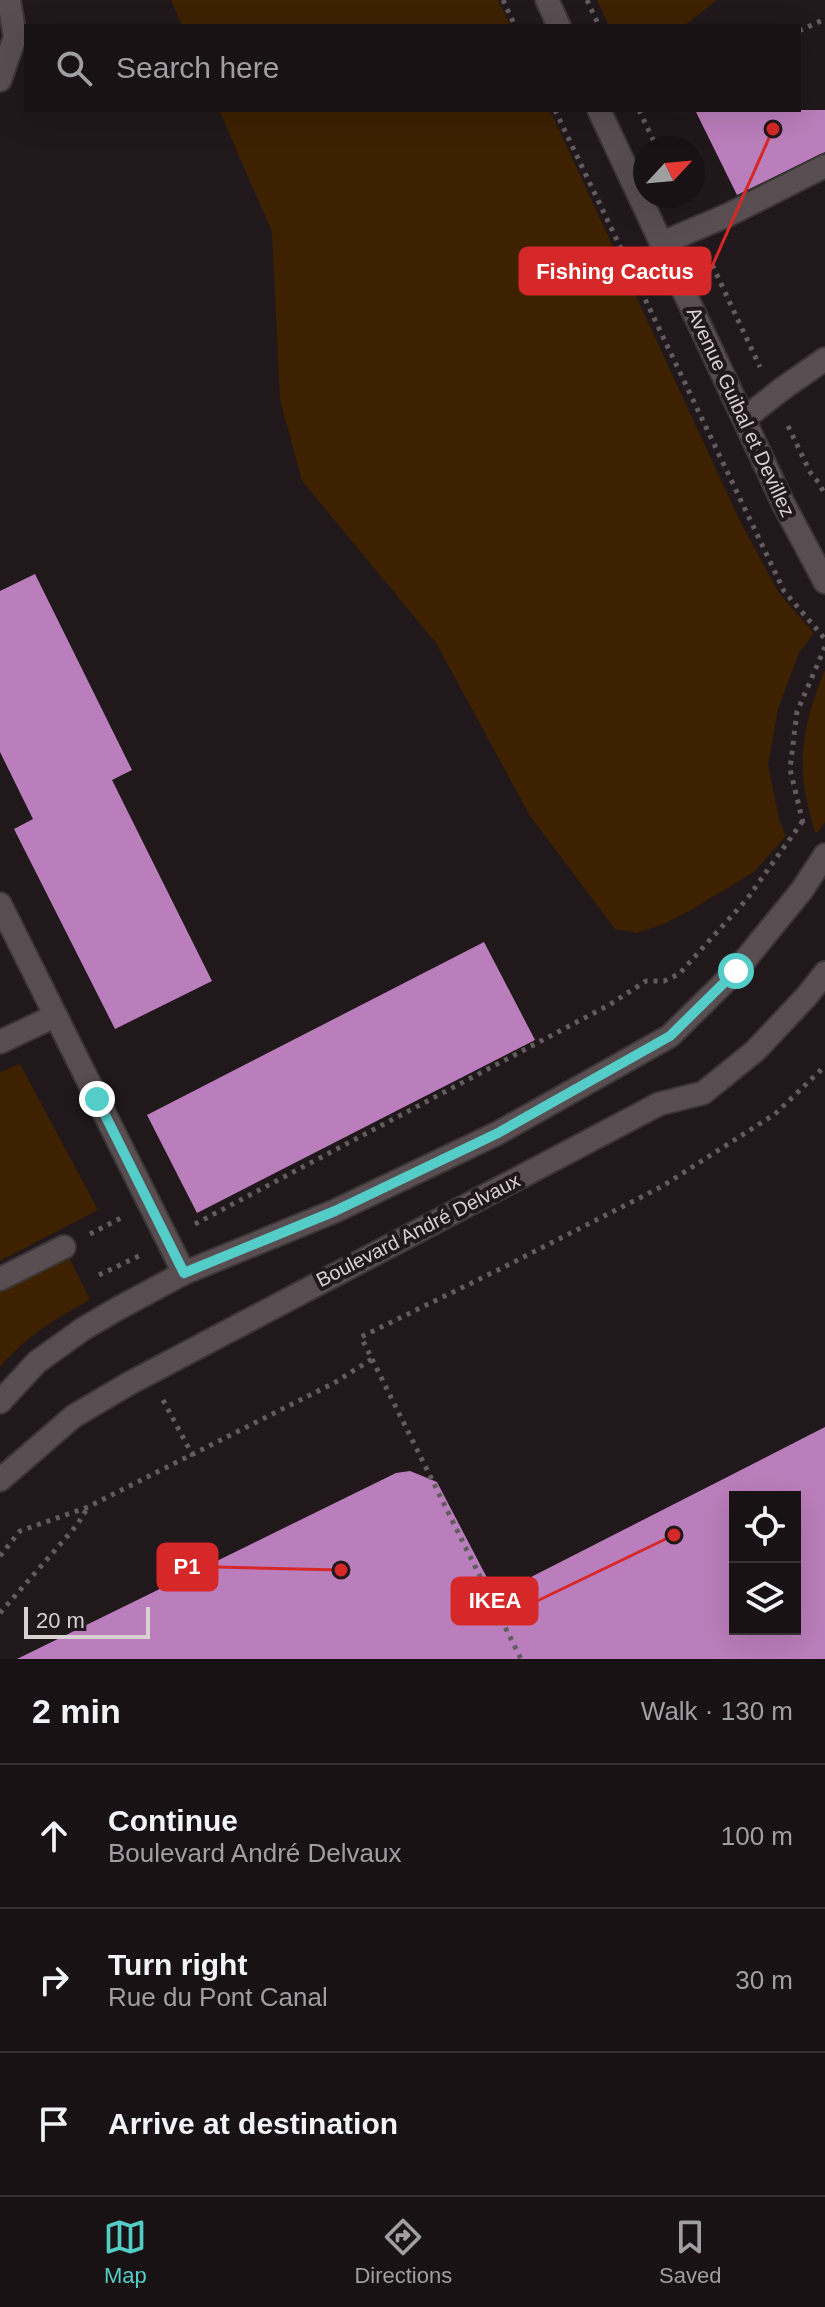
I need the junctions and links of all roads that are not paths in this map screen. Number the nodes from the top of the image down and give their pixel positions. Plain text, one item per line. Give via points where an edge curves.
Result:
1 (9, 0) edge
2 (547, 0) edge
3 (558, 24) edge
4 (0, 80) edge
5 (600, 112) edge
6 (825, 166) edge
7 (662, 243) junction
8 (825, 359) edge
9 (744, 419) junction
10 (802, 540) junction
11 (825, 567) edge
12 (825, 582) edge
13 (824, 856) edge
14 (0, 904) edge
15 (825, 973) edge
16 (55, 1016) junction
17 (0, 1042) edge
18 (64, 1247) dead end
19 (184, 1273) junction
20 (0, 1279) edge
21 (0, 1402) edge
22 (0, 1480) edge

1 - 4 street via 15,37
2 - 3 street
5 - 7 street, Avenue Guibal et Devillez
6 - 7 street
7 - 9 street, Avenue Guibal et Devillez
8 - 9 street
9 - 10 street, Avenue Guibal et Devillez
10 - 11 street, Avenue Guibal et Devillez
10 - 12 street, Avenue Guibal et Devillez
13 - 19 street via 736,971 670,1036 498,1133 335,1211
14 - 16 street
15 - 22 street, Boulevard André Delvaux via 755,1051 703,1093 659,1104 130,1383 74,1416
16 - 17 street
16 - 19 street
18 - 20 street
19 - 21 street via 83,1329 37,1362

